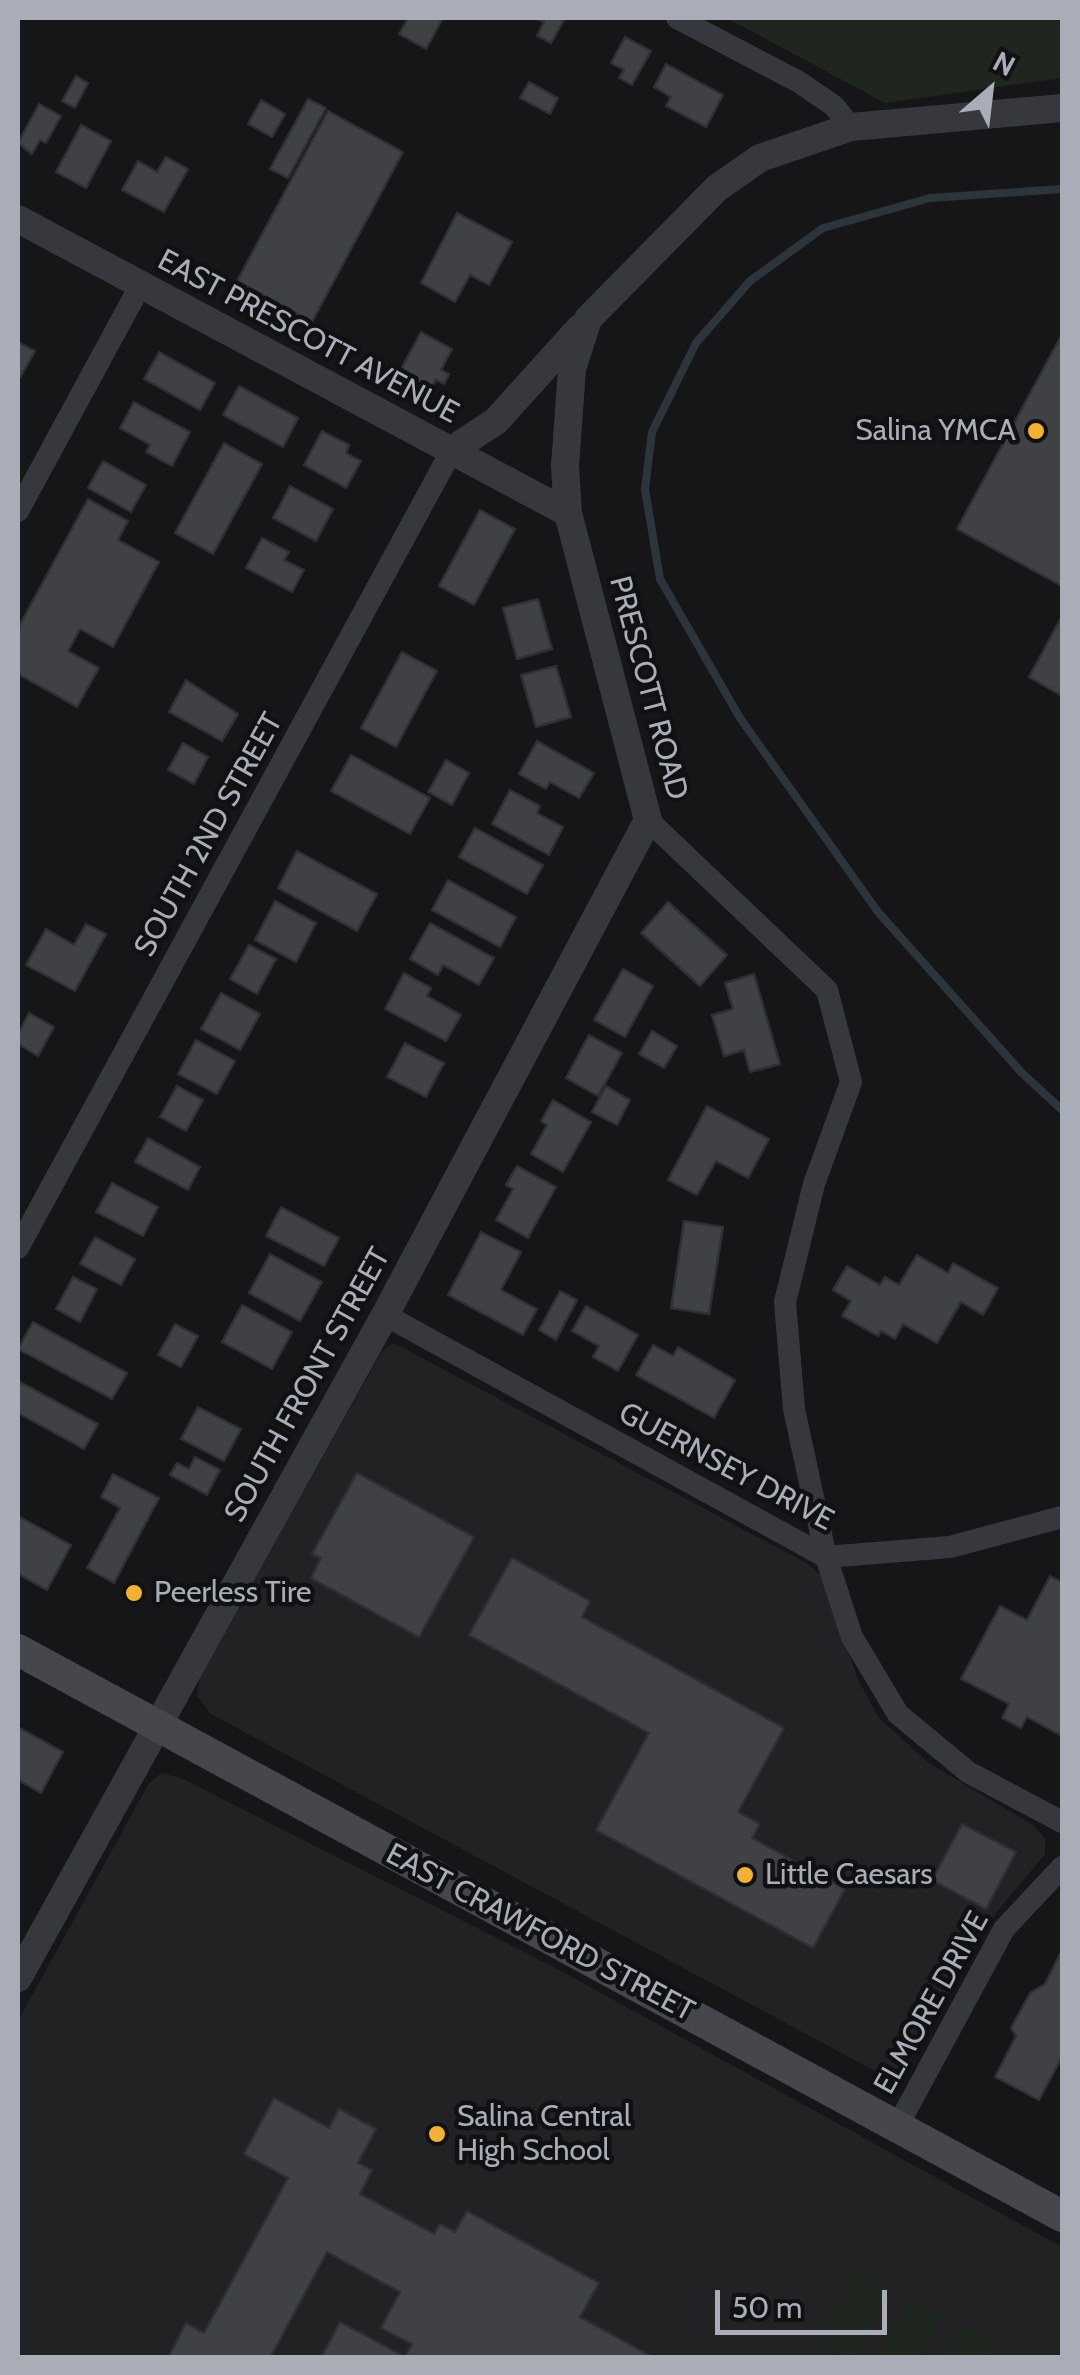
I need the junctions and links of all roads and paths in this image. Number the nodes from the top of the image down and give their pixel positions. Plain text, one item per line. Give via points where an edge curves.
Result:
1 (677, 18) edge
2 (1062, 108) edge
3 (851, 127) junction
4 (18, 219) edge
5 (140, 286) junction
6 (588, 319) junction
7 (452, 450) junction
8 (18, 511) edge
9 (568, 513) junction
10 (648, 820) junction
11 (18, 1248) edge
12 (385, 1315) junction
13 (1062, 1516) edge
14 (826, 1557) junction
15 (18, 1650) edge
16 (156, 1725) junction
17 (1062, 1822) edge
18 (1062, 1867) edge
19 (18, 1978) edge
20 (897, 2127) junction
21 (1062, 2216) edge

1 - 3 street via 799,82
2 - 3 street
3 - 6 street via 738,172
4 - 5 street, EAST PRESCOTT AVENUE
5 - 7 street, EAST PRESCOTT AVENUE
5 - 8 street
6 - 7 street via 496,422
6 - 9 street, PRESCOTT ROAD via 570,386
7 - 9 street, EAST PRESCOTT AVENUE
7 - 11 street, SOUTH 2ND STREET
9 - 10 street, PRESCOTT ROAD
10 - 12 street, SOUTH FRONT STREET
10 - 14 street, PRESCOTT ROAD via 827,990 852,1082 814,1184 785,1302 794,1409
12 - 14 street, GUERNSEY DRIVE
12 - 16 street, SOUTH FRONT STREET
13 - 14 street, GUERNSEY DRIVE via 950,1547
14 - 17 street, PRESCOTT ROAD via 852,1637 898,1714 968,1772
15 - 16 main road, EAST CRAWFORD STREET
16 - 19 street, SOUTH FRONT STREET
16 - 20 main road, EAST CRAWFORD STREET
18 - 20 street, ELMORE DRIVE via 1004,1928
20 - 21 main road, EAST CRAWFORD STREET

